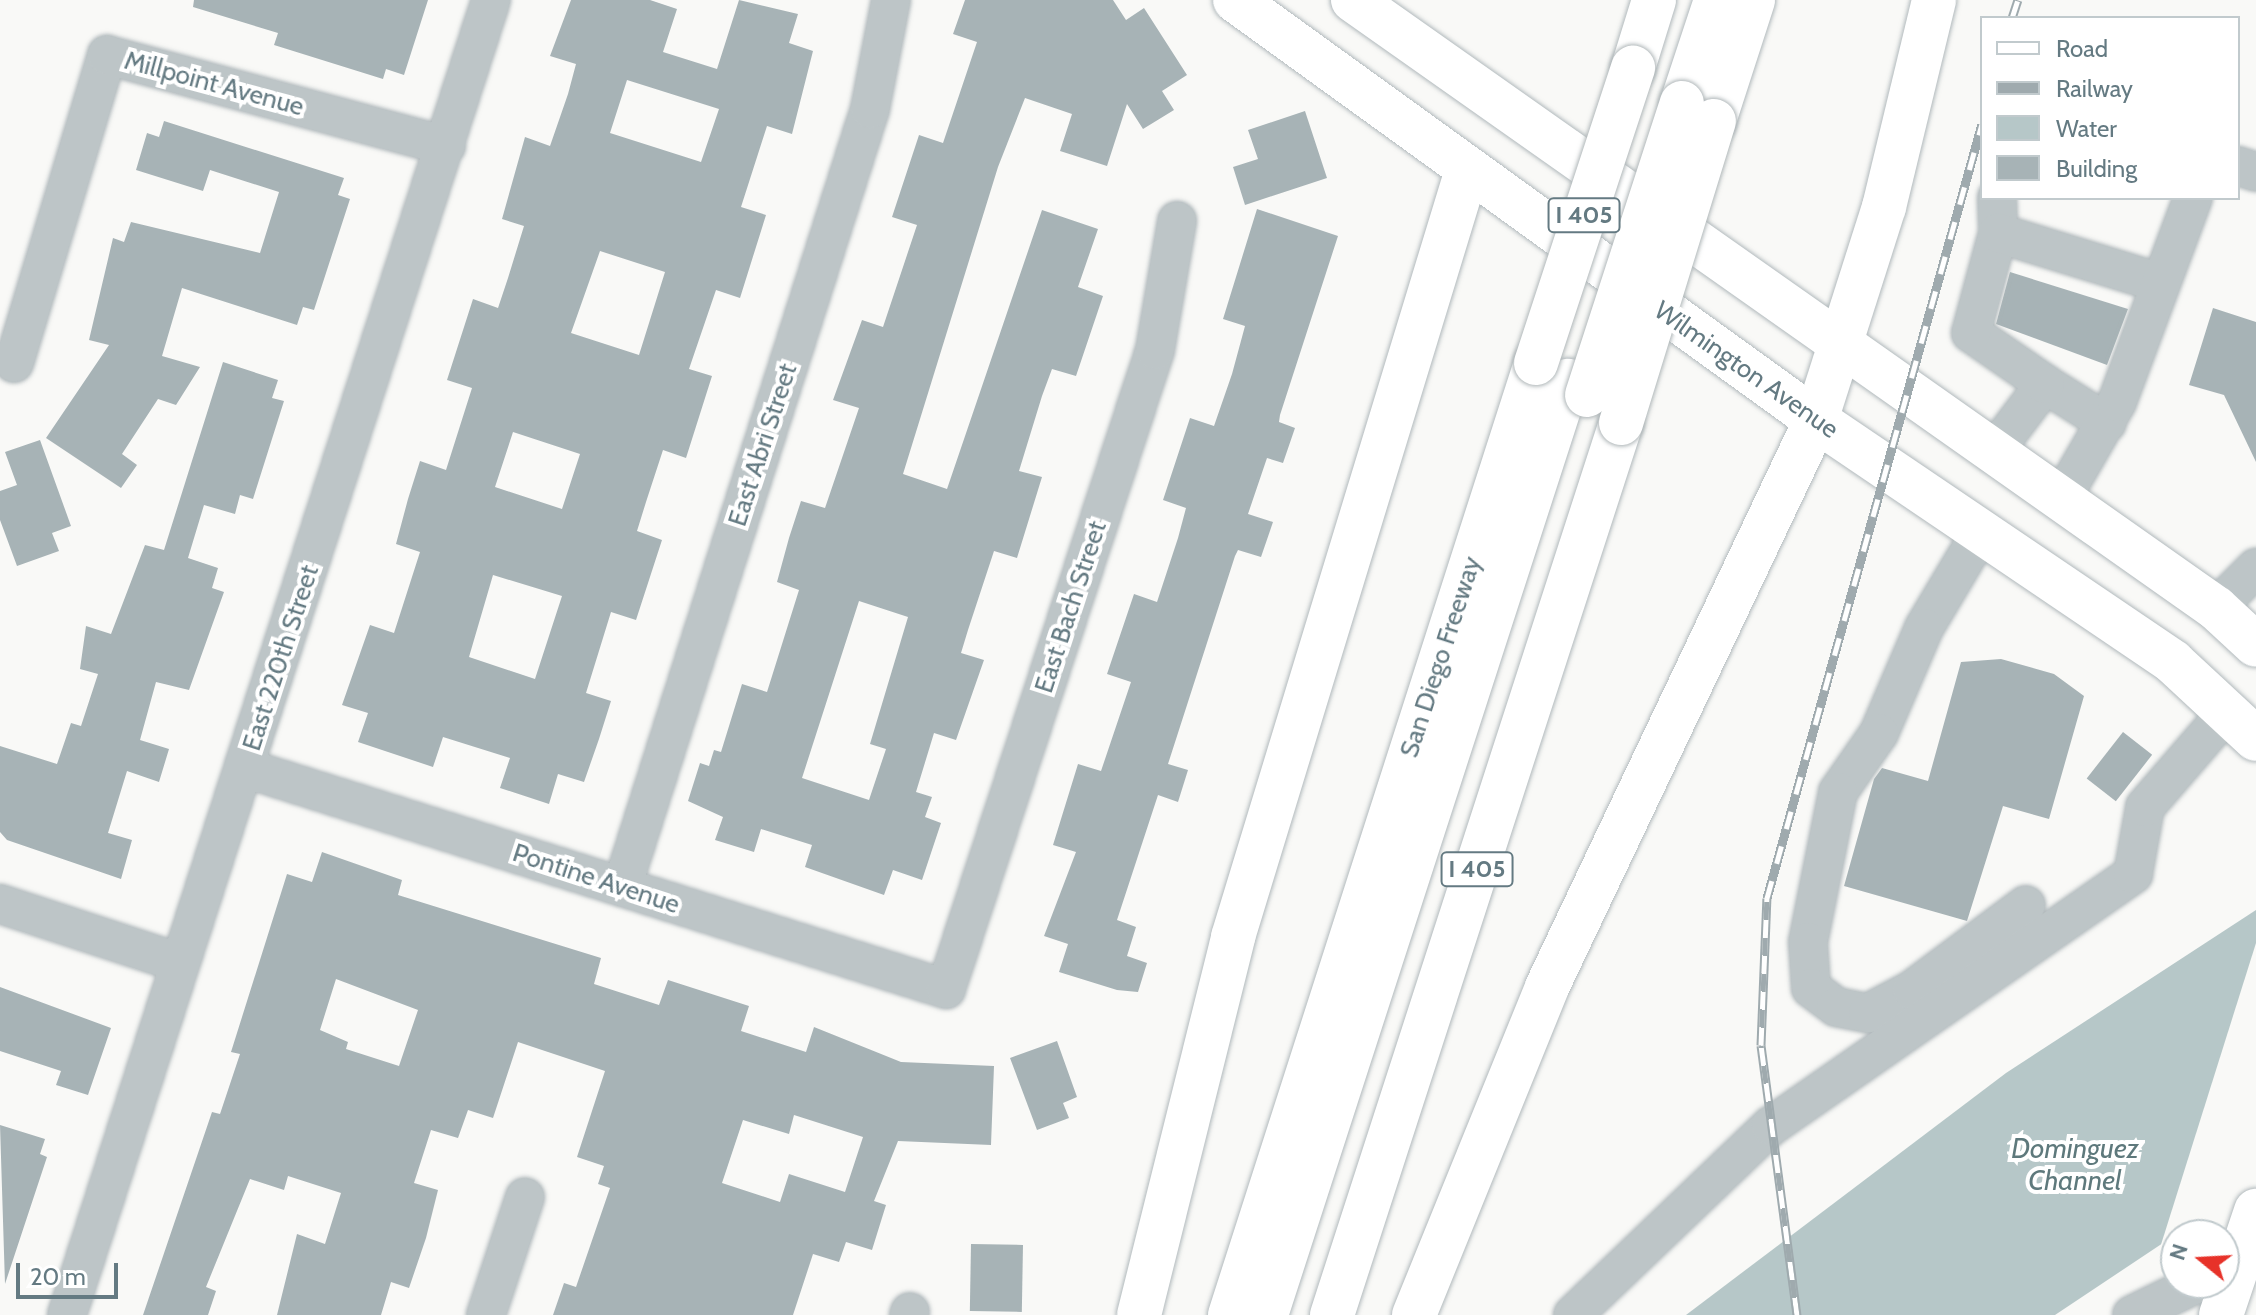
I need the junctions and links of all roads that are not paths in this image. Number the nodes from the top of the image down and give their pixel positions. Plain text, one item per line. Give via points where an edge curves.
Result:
1 (491, 0) edge
2 (891, 0) edge
3 (1235, 0) edge
4 (1353, 0) edge
5 (1641, 0) edge
6 (1654, 0) edge
7 (1688, 0) edge
8 (1716, 0) edge
9 (1753, 0) edge
10 (1934, 0) edge
11 (1672, 95) junction
12 (446, 146) junction
13 (1467, 170) junction
14 (2192, 200) edge
15 (1998, 216) edge
16 (1177, 221) dead end
17 (2161, 283) junction
18 (1842, 350) junction
19 (14, 363) dead end
20 (1564, 380) junction
21 (2045, 384) junction
22 (1816, 420) junction
23 (2107, 423) junction
24 (1992, 454) junction
25 (2060, 501) junction
26 (1997, 543) junction
27 (2256, 568) edge
28 (2216, 608) junction
29 (2256, 645) edge
30 (2242, 726) edge
31 (245, 768) junction
32 (622, 887) junction
33 (0, 904) edge
34 (2026, 905) dead end
35 (177, 962) junction
36 (946, 989) joint
37 (525, 1197) dead end
38 (2256, 1211) edge
39 (2240, 1247) edge
40 (2165, 1299) edge
41 (67, 1315) edge
42 (486, 1315) edge
43 (1139, 1315) edge
44 (1230, 1315) edge
45 (1266, 1315) edge
46 (1290, 1315) edge
47 (1332, 1315) edge
48 (1414, 1315) edge
49 (1573, 1315) edge
50 (2132, 1315) edge

1 - 12 street, East 220th Street
2 - 32 street, East Abri Street via 870,109
3 - 13 main road, Wilmington Avenue
4 - 18 main road
5 - 11 main road
6 - 11 main road, San Diego Freeway / I 405
7 - 11 main road
8 - 11 main road
9 - 11 main road, San Diego Freeway / I 405
10 - 18 main road
11 - 20 main road, San Diego Freeway / I 405, bridge
11 - 20 main road, bridge
11 - 47 main road, San Diego Freeway / I 405, bridge via 1621,423
12 - 19 street, Millpoint Avenue via 107,55
12 - 31 street, East 220th Street
13 - 22 main road, Wilmington Avenue
13 - 43 main road via 1241,907
14 - 17 street
15 - 17 street
15 - 21 street via 1971,333
16 - 36 street, East Bach Street via 1155,350
17 - 23 street
18 - 22 main road
18 - 24 main road
20 - 44 main road, San Diego Freeway / I 405
20 - 45 main road
20 - 46 main road
21 - 23 street
21 - 24 street
22 - 26 main road, Wilmington Avenue
22 - 48 main road via 1547,987
23 - 25 street
24 - 25 main road
25 - 26 main road
25 - 28 main road
26 - 30 main road, Wilmington Avenue via 2173,662
26 - 34 street via 1924,628 1879,733 1838,792 1808,942 1811,988 1836,1007 1868,1013 1912,990
27 - 28 street
28 - 29 main road
30 - 49 street via 2145,807 2133,874 1771,1126
31 - 32 street, Pontine Avenue
31 - 35 street, East 220th Street
32 - 36 street, Pontine Avenue
33 - 35 street
35 - 41 street, East 220th Street
37 - 42 street
38 - 39 main road
40 - 50 street

